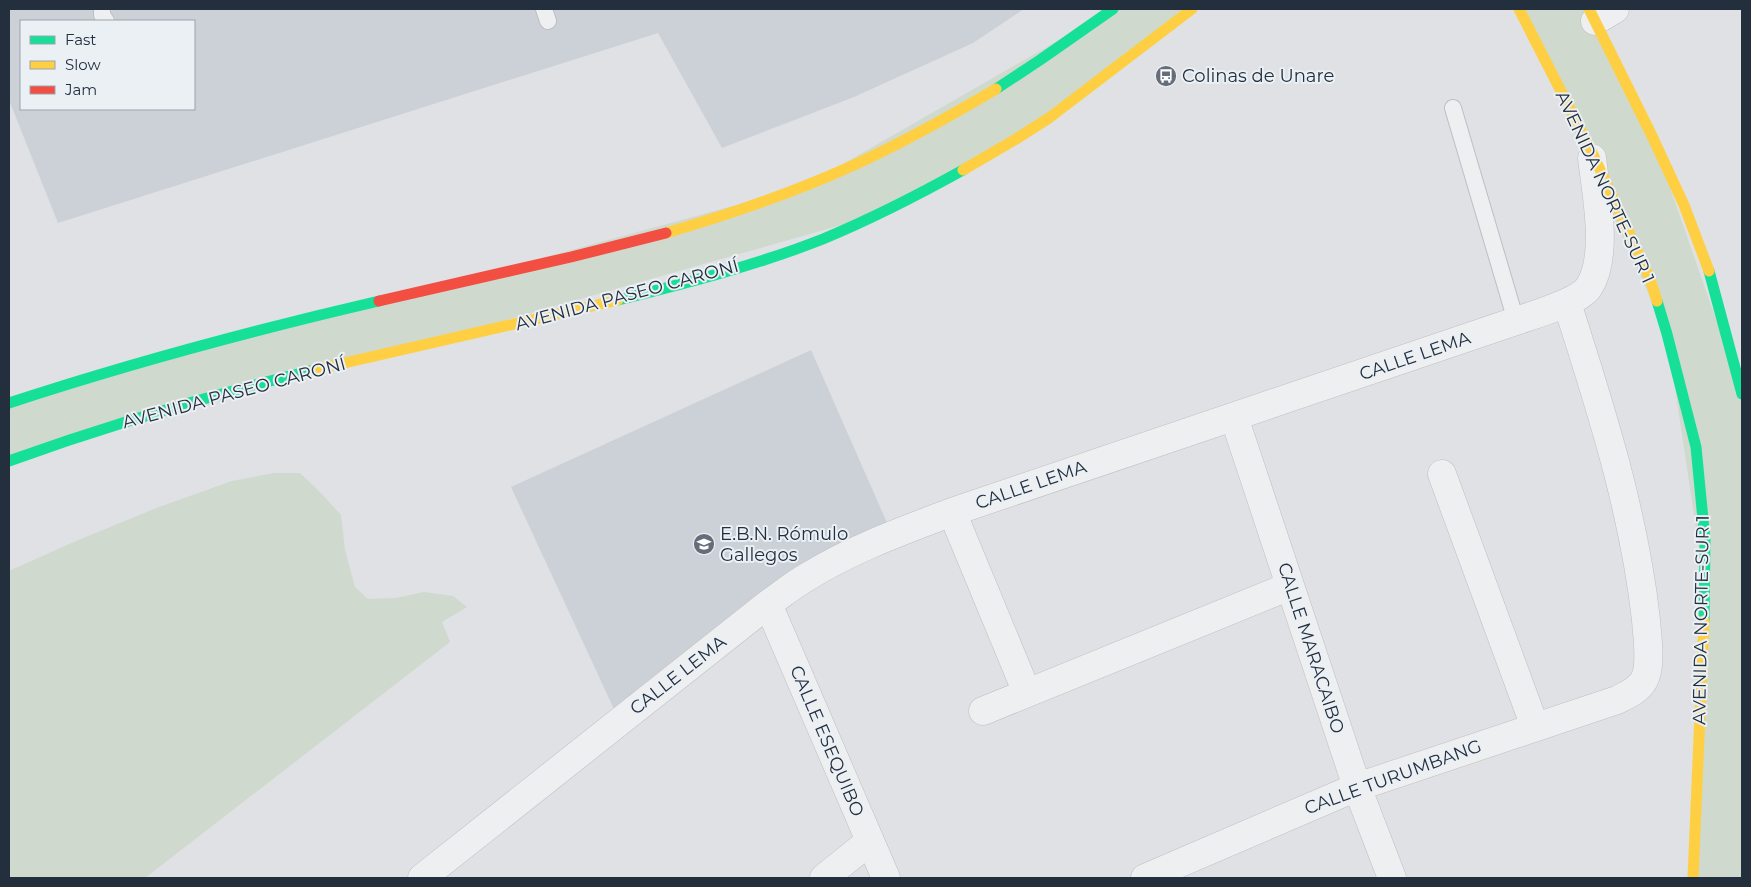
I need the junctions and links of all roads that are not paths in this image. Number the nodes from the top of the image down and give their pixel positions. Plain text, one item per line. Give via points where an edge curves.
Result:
1 (1113, 9) edge
2 (1192, 9) edge
3 (1519, 9) edge
4 (1600, 13) edge
5 (1453, 108) dead end
6 (1591, 150) junction
7 (1567, 303) junction
8 (1516, 322) junction
9 (1742, 394) edge
10 (9, 403) edge
11 (1234, 417) junction
12 (9, 461) edge
13 (1442, 474) dead end
14 (952, 512) junction
15 (1290, 586) junction
16 (768, 604) junction
17 (1027, 694) junction
18 (983, 711) dead end
19 (1535, 727) junction
20 (1357, 786) junction
21 (870, 840) junction
22 (422, 878) edge
23 (824, 878) edge
24 (886, 878) edge
25 (1145, 878) edge
26 (1392, 878) edge
27 (1693, 878) edge

1 - 10 street via 1006,85 863,162 803,187 648,237 170,352
2 - 12 street, AVENIDA PASEO CARONÍ via 1048,119 932,187 821,239 660,289 169,408
3 - 6 street, AVENIDA NORTE-SUR 1
4 - 9 street via 1706,261
5 - 8 lane
6 - 7 street, CALLE LEMA via 1599,221 1599,261 1588,288
6 - 27 street, AVENIDA NORTE-SUR 1 via 1650,279 1696,447 1705,589
7 - 8 street, CALLE LEMA
7 - 19 street, CALLE TURUMBANG via 1619,477 1643,593 1649,652 1645,680 1633,692
8 - 11 street, CALLE LEMA
11 - 14 street, CALLE LEMA
11 - 15 street, CALLE MARACAIBO
13 - 19 street
14 - 16 street, CALLE LEMA via 849,554 806,577
14 - 17 street
15 - 17 street
15 - 20 street, CALLE MARACAIBO
16 - 21 street, CALLE ESEQUIBO
16 - 22 street, CALLE LEMA
17 - 18 street
19 - 20 street, CALLE TURUMBANG
20 - 25 street, CALLE TURUMBANG
20 - 26 street, CALLE MARACAIBO
21 - 23 street
21 - 24 street, CALLE ESEQUIBO

